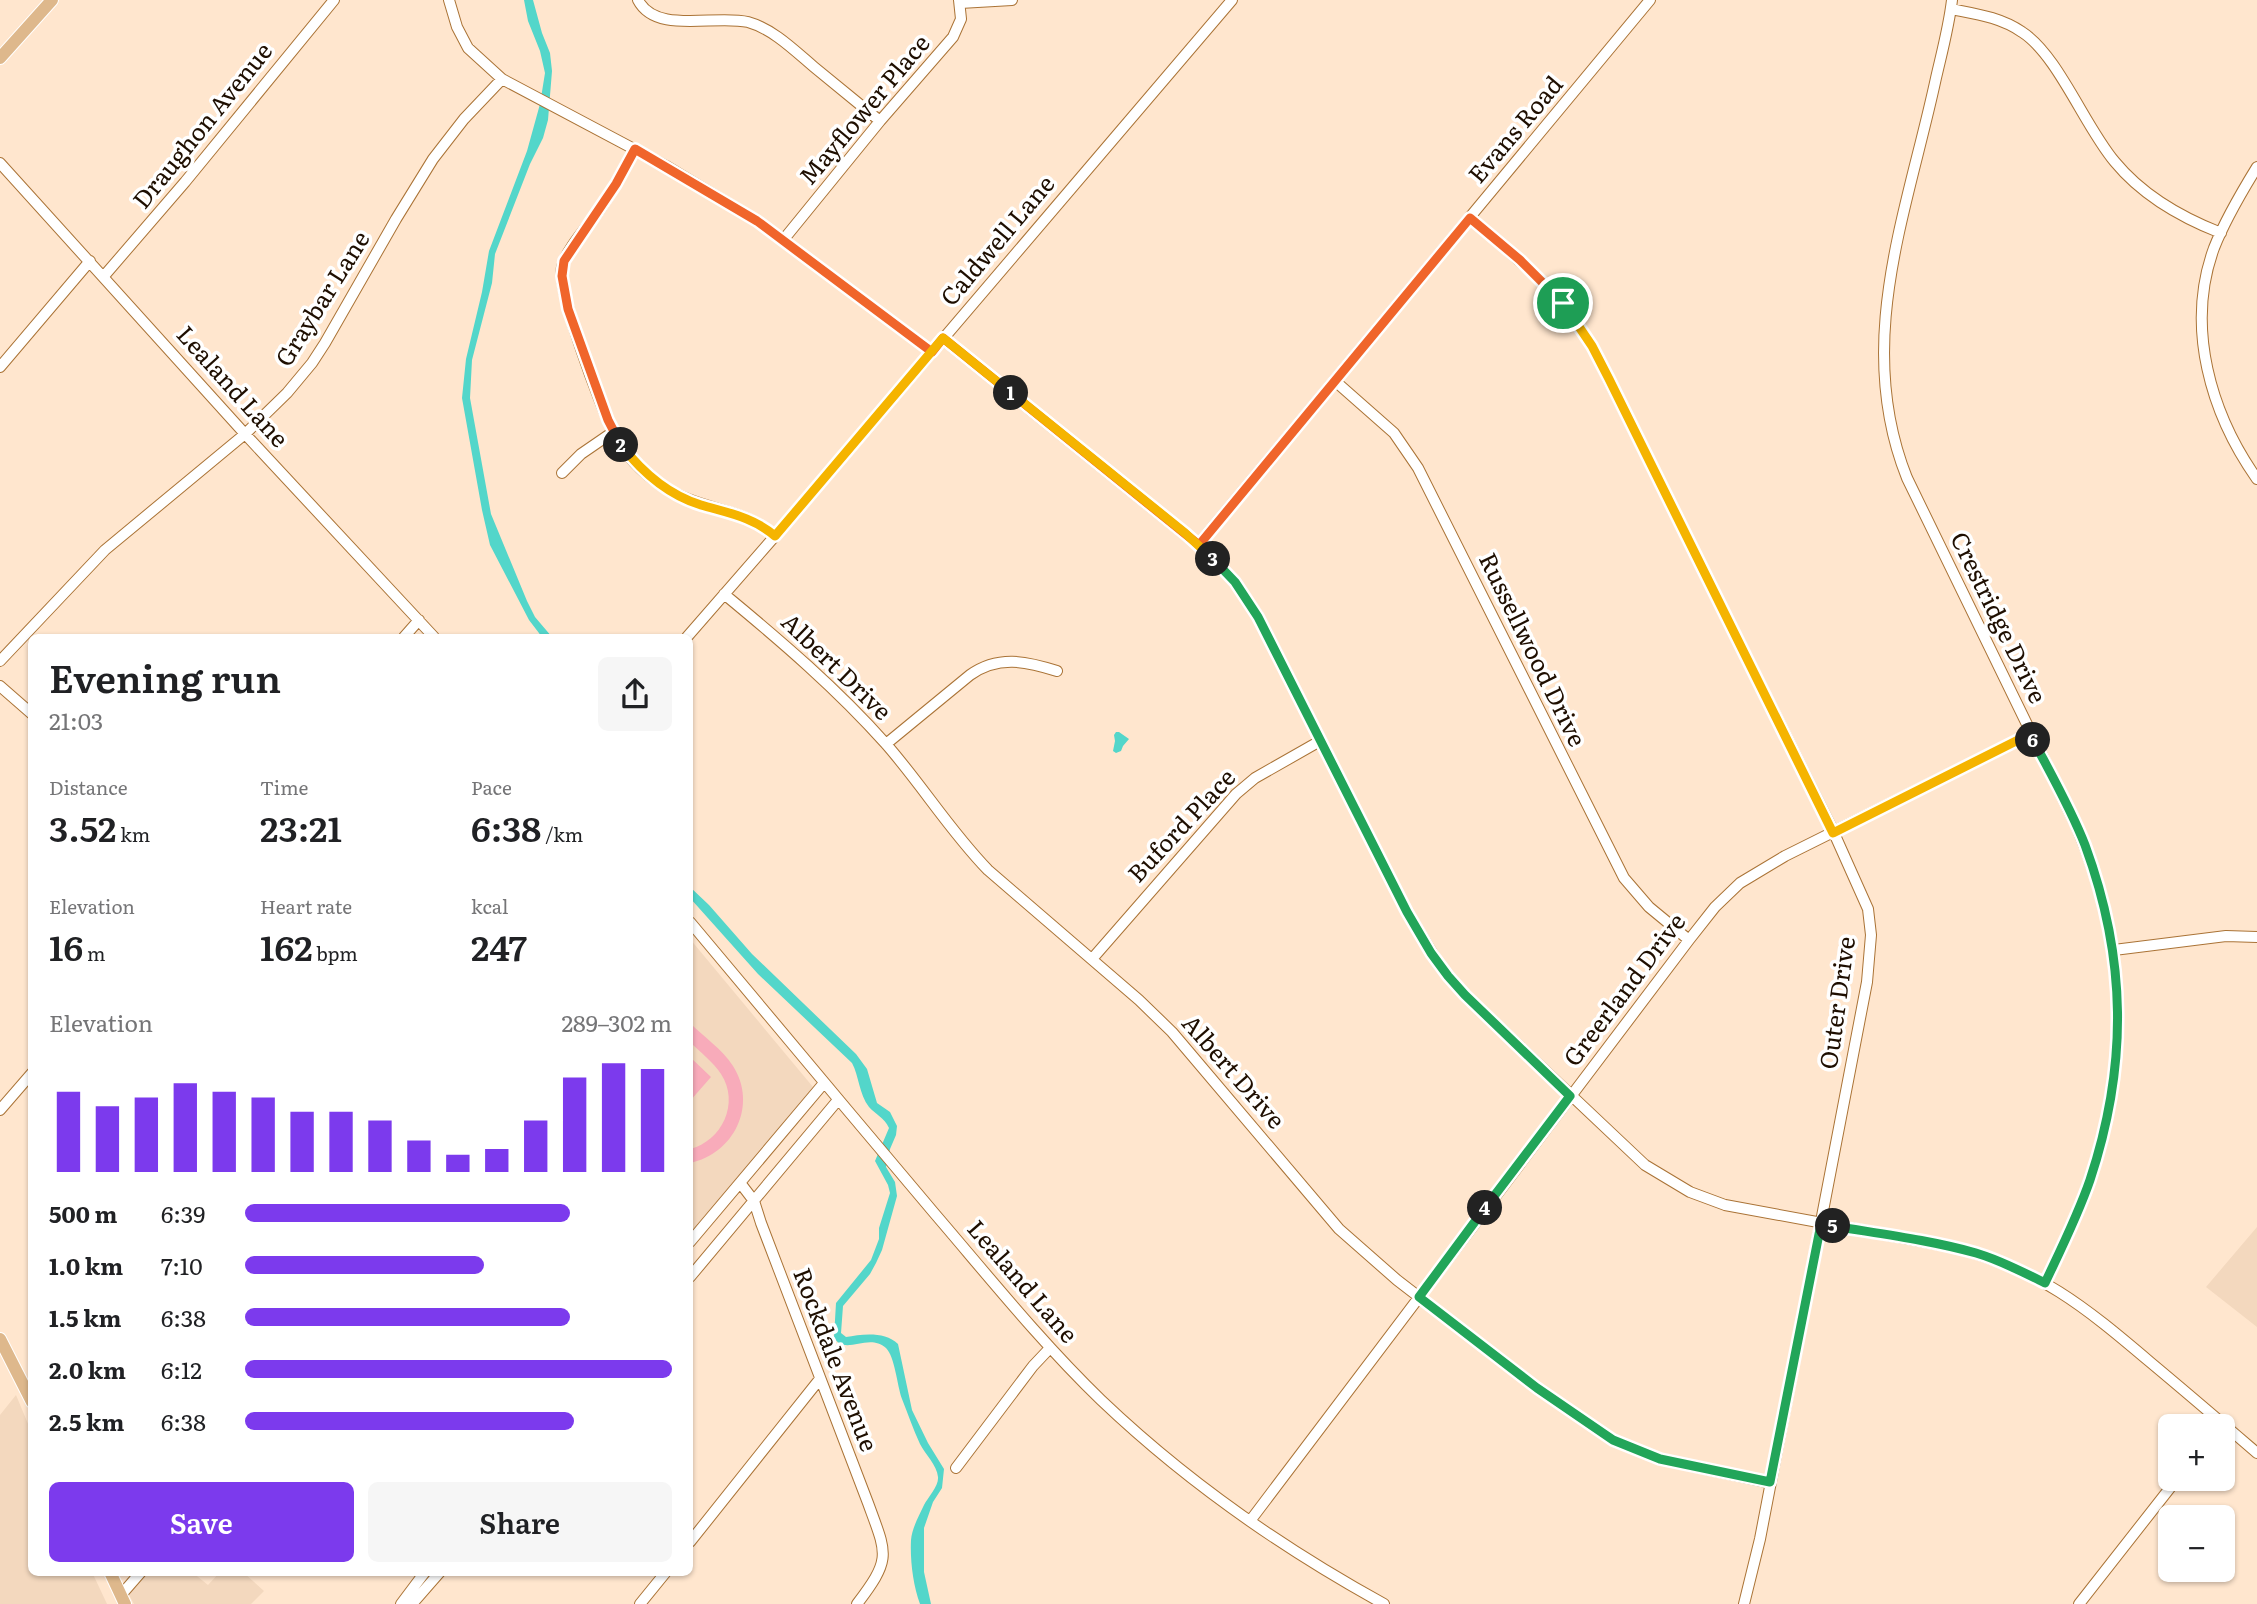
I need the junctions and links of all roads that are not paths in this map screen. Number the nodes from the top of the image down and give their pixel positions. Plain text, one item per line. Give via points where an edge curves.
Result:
1 (52, 0) edge
2 (334, 0) edge
3 (449, 0) edge
4 (638, 0) edge
5 (1012, 0) edge
6 (1232, 0) edge
7 (1650, 0) edge
8 (960, 2) edge
9 (1951, 5) edge
10 (0, 58) edge
11 (502, 79) junction
12 (880, 121) junction
13 (635, 149) junction
14 (0, 163) edge
15 (2257, 167) edge
16 (1470, 218) junction
17 (2221, 233) junction
18 (784, 239) junction
19 (90, 261) junction
20 (104, 276) junction
21 (943, 338) junction
22 (932, 352) junction
23 (0, 367) edge
24 (1335, 381) junction
25 (613, 432) junction
26 (245, 434) junction
27 (562, 473) dead end
28 (2257, 479) edge
29 (775, 536) junction
30 (1199, 545) junction
31 (724, 594) junction
32 (419, 620) junction
33 (407, 634) edge
34 (432, 634) edge
35 (690, 634) edge
36 (0, 661) edge
37 (1057, 671) dead end
38 (0, 687) edge
39 (28, 711) edge
40 (2030, 734) junction
41 (1320, 741) junction
42 (886, 744) junction
43 (1833, 833) junction
44 (693, 926) edge
45 (2257, 937) edge
46 (1689, 940) junction
47 (2114, 950) junction
48 (1092, 959) junction
49 (28, 1078) edge
50 (824, 1083) junction
51 (1570, 1096) junction
52 (838, 1100) junction
53 (0, 1110) edge
54 (741, 1184) junction
55 (754, 1200) junction
56 (1821, 1224) junction
57 (693, 1239) edge
58 (693, 1273) edge
59 (2045, 1283) junction
60 (1419, 1297) junction
61 (0, 1339) edge
62 (1050, 1348) junction
63 (819, 1380) junction
64 (28, 1394) edge
65 (2208, 1414) edge
66 (2235, 1436) edge
67 (2257, 1453) edge
68 (956, 1468) dead end
69 (1770, 1482) junction
70 (2168, 1491) edge
71 (1250, 1521) junction
72 (693, 1538) edge
73 (112, 1576) edge
74 (138, 1576) edge
75 (422, 1576) edge
76 (436, 1576) edge
77 (663, 1576) edge
78 (123, 1600) edge
79 (401, 1604) edge
80 (412, 1604) edge
81 (640, 1604) edge
82 (857, 1604) edge
83 (1384, 1604) edge
84 (1744, 1604) edge
85 (2079, 1604) edge

1 - 10 main road
2 - 20 street, Draughon Avenue
3 - 11 street via 468,48
4 - 12 street via 649,14 664,19 732,20 764,29
5 - 8 street
6 - 21 street, Caldwell Lane
7 - 16 street, Evans Road
8 - 12 street, Mayflower Place via 956,32
9 - 17 street via 2028,36 2127,176 2157,201
9 - 40 street, Crestridge Drive via 1889,279 1883,354 1887,408 1908,478
11 - 13 street
11 - 26 street, Graybar Lane via 433,159 312,363
12 - 18 street, Mayflower Place
13 - 18 street
13 - 25 street via 562,268 564,297
14 - 19 street, Lealand Lane
15 - 17 street
16 - 24 street, Evans Road
16 - 43 street, Outer Drive via 1546,284 1592,346
17 - 28 street via 2206,283 2206,361 2227,430
18 - 22 street
19 - 20 street, Lealand Lane
19 - 23 street
20 - 26 street, Lealand Lane
21 - 22 street, Caldwell Lane
21 - 30 street
22 - 29 street, Caldwell Lane
24 - 30 street, Evans Road
24 - 46 street, Russellwood Drive via 1394,433 1418,468 1624,878 1646,905
25 - 27 street
25 - 29 street via 621,446 664,488 702,506 742,516
26 - 32 street, Lealand Lane
26 - 36 street, Graybar Lane via 105,550
29 - 31 street, Caldwell Lane
30 - 41 street via 1247,598
31 - 35 street, Caldwell Lane
31 - 42 street, Albert Drive via 817,674
32 - 33 street
32 - 34 street, Lealand Lane
37 - 42 street via 1013,661 985,665
38 - 39 street
40 - 43 street, Greerland Drive
40 - 47 street, Crestridge Drive via 2085,844
41 - 48 street, Buford Place via 1236,794
41 - 51 street via 1407,912 1440,966
42 - 48 street, Albert Drive via 978,860
43 - 46 street, Greerland Drive via 1740,883
43 - 56 street, Outer Drive via 1868,909 1871,935 1867,982
44 - 50 street, Lealand Lane
45 - 47 street via 2226,936
46 - 51 street, Greerland Drive
47 - 59 street, Crestridge Drive via 2118,1043 2112,1100 2089,1182
48 - 60 street, Albert Drive via 1172,1032 1339,1229
49 - 53 street
50 - 52 street, Lealand Lane
50 - 54 street
51 - 56 street via 1645,1165 1690,1192 1725,1205
51 - 60 street, Greerland Drive
52 - 55 street
52 - 62 street, Lealand Lane
54 - 55 street, Rockdale Avenue
54 - 57 street
55 - 58 street
55 - 63 street, Rockdale Avenue
56 - 59 street via 1977,1253
56 - 69 street, Outer Drive
59 - 65 street via 2105,1323
60 - 69 street, Albert Drive via 1613,1440 1660,1459
60 - 71 street, Greerland Drive
61 - 64 main road
62 - 68 street
62 - 71 street, Lealand Lane via 1156,1449
63 - 72 street
63 - 82 street, Rockdale Avenue via 884,1555 878,1574
66 - 67 street
69 - 84 street, Outer Drive
70 - 85 street
71 - 83 street, Lealand Lane
73 - 78 main road
74 - 78 street
75 - 79 street
76 - 80 street
77 - 81 street

